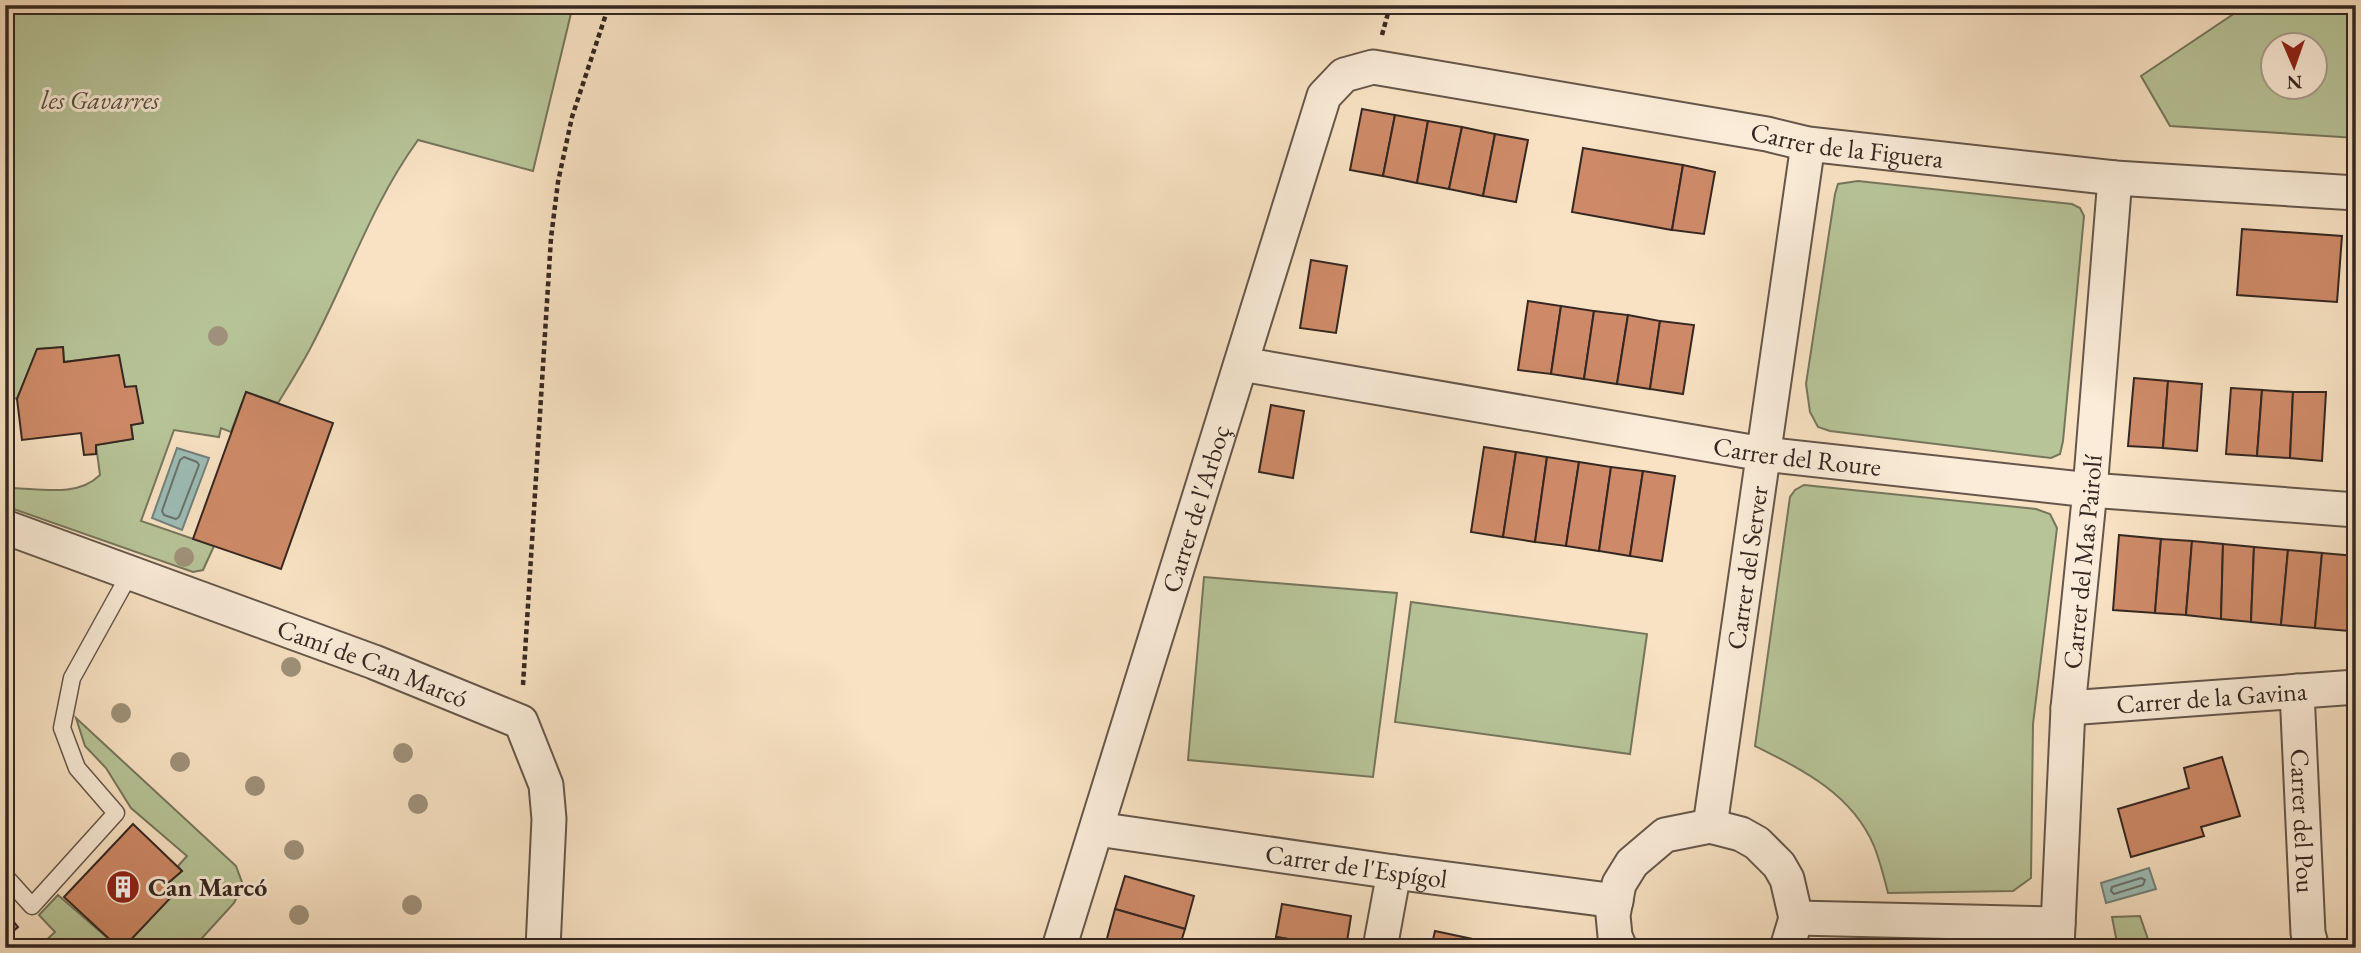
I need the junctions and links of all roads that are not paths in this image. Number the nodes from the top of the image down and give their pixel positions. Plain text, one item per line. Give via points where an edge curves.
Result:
1 (1344, 75) joint
2 (1808, 144) junction
3 (2115, 178) junction
4 (2356, 193) edge
5 (1241, 364) junction
6 (1763, 454) junction
7 (2090, 490) junction
8 (2356, 510) edge
9 (5, 527) edge
10 (124, 571) junction
11 (2356, 687) edge
12 (2297, 691) junction
13 (2068, 708) junction
14 (1710, 826) junction
15 (1097, 829) junction
16 (1394, 872) junction
17 (5, 876) edge
18 (1616, 901) junction
19 (1791, 933) edge
20 (2057, 936) edge
21 (543, 948) edge
22 (1059, 948) edge
23 (1380, 948) edge
24 (1620, 948) edge
25 (2312, 948) edge

1 - 2 street, Carrer de la Figuera via 1373,67
1 - 5 street, Carrer de l'Arboç via 1324,96
2 - 3 street, Carrer de la Figuera
2 - 6 street, Carrer del Server
3 - 4 street, Carrer de la Figuera
3 - 7 street, Carrer del Mas Pairolí
5 - 6 street, Carrer del Roure
5 - 15 street, Carrer de l'Arboç
6 - 7 street, Carrer del Roure
6 - 14 street, Carrer del Server
7 - 8 street, Carrer del Roure
7 - 13 street, Carrer del Mas Pairolí
9 - 10 street, Camí de Can Marcó
10 - 17 lane via 123,586 72,678 62,728 77,768 116,813 32,906
10 - 21 street, Camí de Can Marcó via 374,662 521,722 545,785 549,819
11 - 12 street, Carrer de la Gavina
12 - 13 street, Carrer de la Gavina
12 - 25 street, Carrer del Pou
13 - 20 street, Carrer del Mas Pairolí
14 - 18 street via 1665,835 1632,863 1619,884
14 - 19 street via 1757,843 1779,865 1787,879
15 - 16 street, Carrer de l'Espígol
15 - 22 street, Carrer de l'Arboç
16 - 18 street, Carrer de l'Espígol
16 - 23 street
18 - 24 street via 1613,915
19 - 20 street

